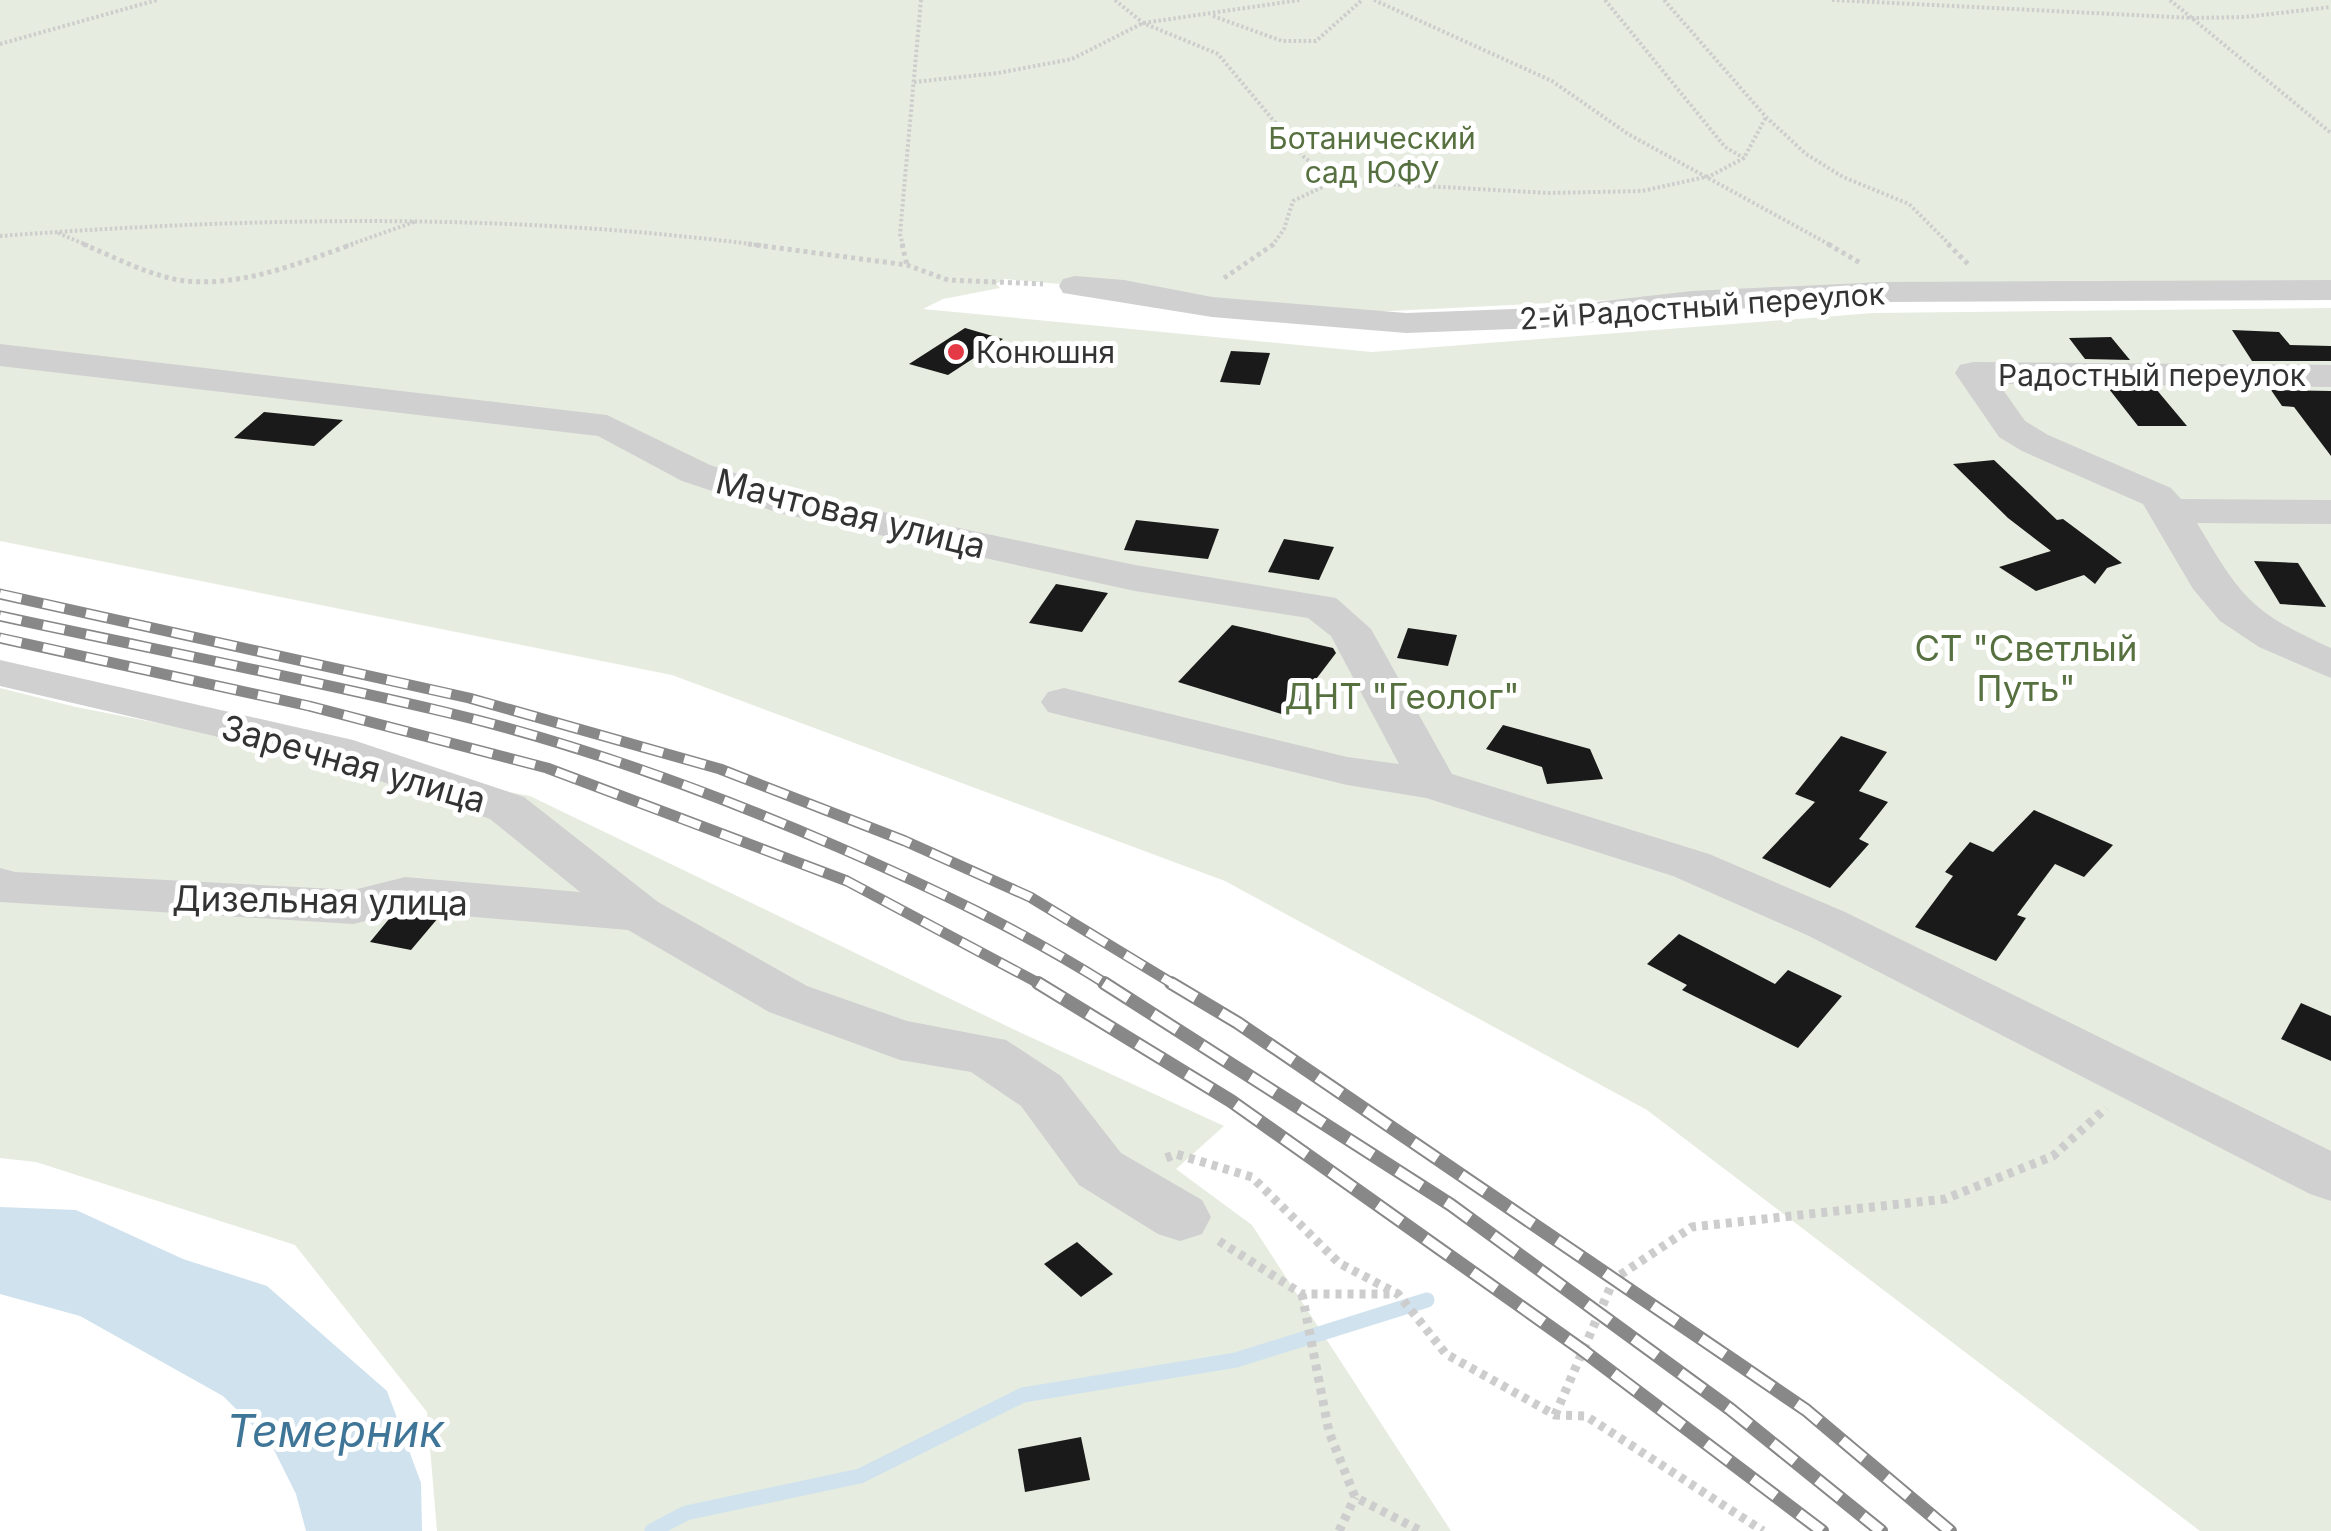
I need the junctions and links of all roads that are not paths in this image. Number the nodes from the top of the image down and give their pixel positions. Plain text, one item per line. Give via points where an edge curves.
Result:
1 (1075, 286) road end
2 (2331, 290) edge
3 (0, 355) edge
4 (2331, 376) edge
5 (2172, 511) junction
6 (2331, 512) edge
7 (2331, 665) edge
8 (0, 673) edge
9 (1064, 702) dead end
10 (1434, 784) junction
11 (0, 885) edge
12 (640, 914) junction
13 (2331, 1178) edge
14 (1180, 1217) road end

1 - 2 street, 2-й Радостный переулок via 1406,323 1883,292
3 - 10 street, Мачтовая улица via 606,426 696,473 793,505 1135,578 1321,607 1349,629
4 - 5 street, Радостный переулок via 1974,373 2012,429 2157,496
5 - 6 street
5 - 7 street via 2223,600 2250,623
8 - 12 street, Заречная улица via 336,750 508,808
9 - 10 street via 1347,771
10 - 13 street via 1691,865 1827,924
11 - 12 street, Дизельная улица via 353,906 404,894
12 - 14 street, Заречная улица via 788,999 900,1040 986,1054 1041,1090 1100,1170

